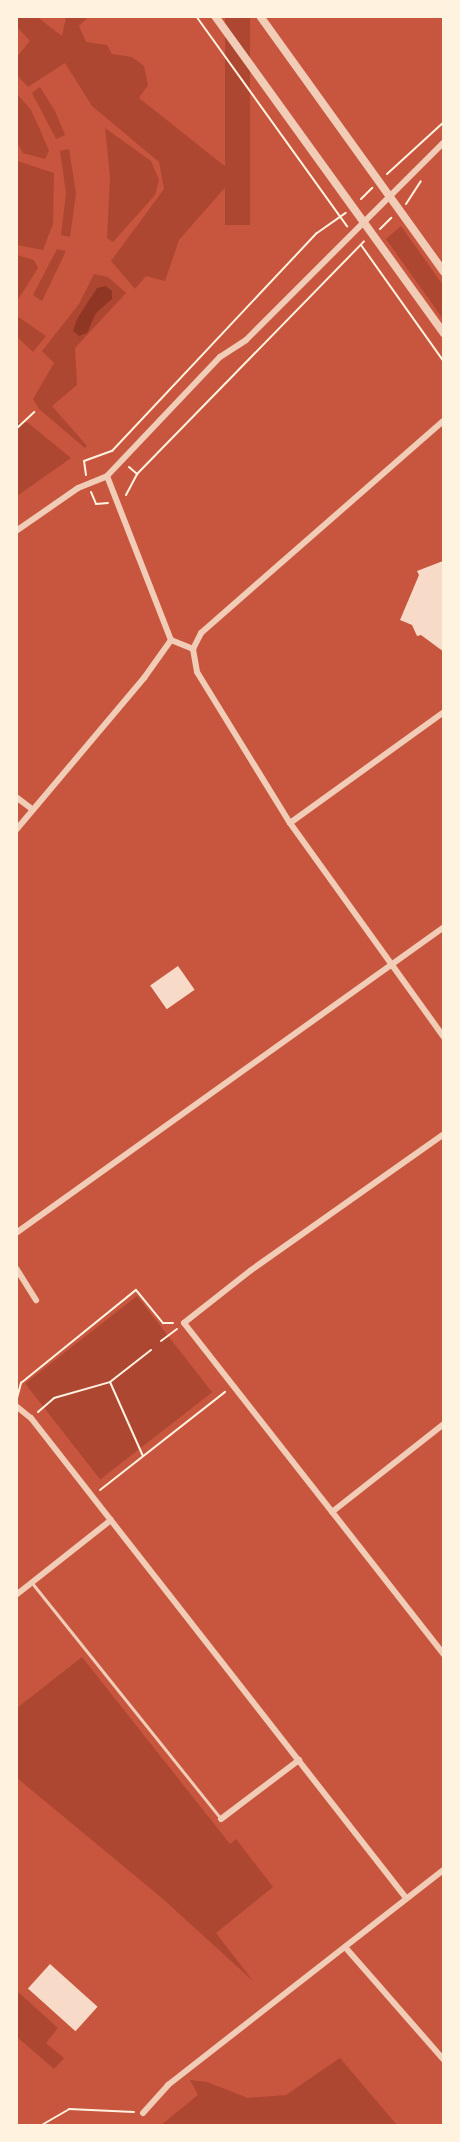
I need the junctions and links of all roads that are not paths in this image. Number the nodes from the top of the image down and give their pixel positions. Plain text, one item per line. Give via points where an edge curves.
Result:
1 (215, 16) edge
2 (260, 16) edge
3 (444, 142) edge
4 (387, 195) junction
5 (362, 220) junction
6 (444, 272) edge
7 (444, 333) edge
8 (444, 420) edge
9 (107, 476) junction
10 (16, 531) edge
11 (171, 640) junction
12 (193, 649) junction
13 (444, 712) edge
14 (16, 797) edge
15 (33, 810) junction
16 (290, 823) junction
17 (16, 830) edge
18 (444, 927) edge
19 (391, 965) junction
20 (444, 1037) edge
21 (444, 1134) edge
22 (16, 1233) edge
23 (16, 1268) edge
24 (36, 1300) dead end
25 (16, 1406) edge
26 (444, 1424) edge
27 (332, 1512) junction
28 (111, 1520) junction
29 (32, 1583) junction
30 (16, 1595) edge
31 (443, 1652) edge
32 (299, 1760) junction
33 (221, 1819) joint
34 (444, 1869) edge
35 (406, 1898) junction
36 (345, 1947) junction
37 (444, 2060) edge
38 (143, 2113) road end

1 - 5 street
2 - 4 street
3 - 4 street
4 - 5 street
4 - 6 street
5 - 7 street
5 - 9 street via 246,340 220,357
8 - 12 street via 201,633
9 - 10 street via 78,489
9 - 11 street
11 - 12 street
11 - 15 street
12 - 16 street via 197,672
13 - 16 street
14 - 15 street
15 - 17 street
16 - 19 street
18 - 19 street
19 - 20 street
19 - 22 street
21 - 27 street via 250,1271 184,1323
23 - 24 street
25 - 28 street via 31,1418
26 - 27 street
27 - 31 street
28 - 29 street
28 - 32 street
29 - 30 street
29 - 33 lane
32 - 33 street
32 - 35 street
34 - 35 street
35 - 36 street
36 - 37 street
36 - 38 street via 168,2085

